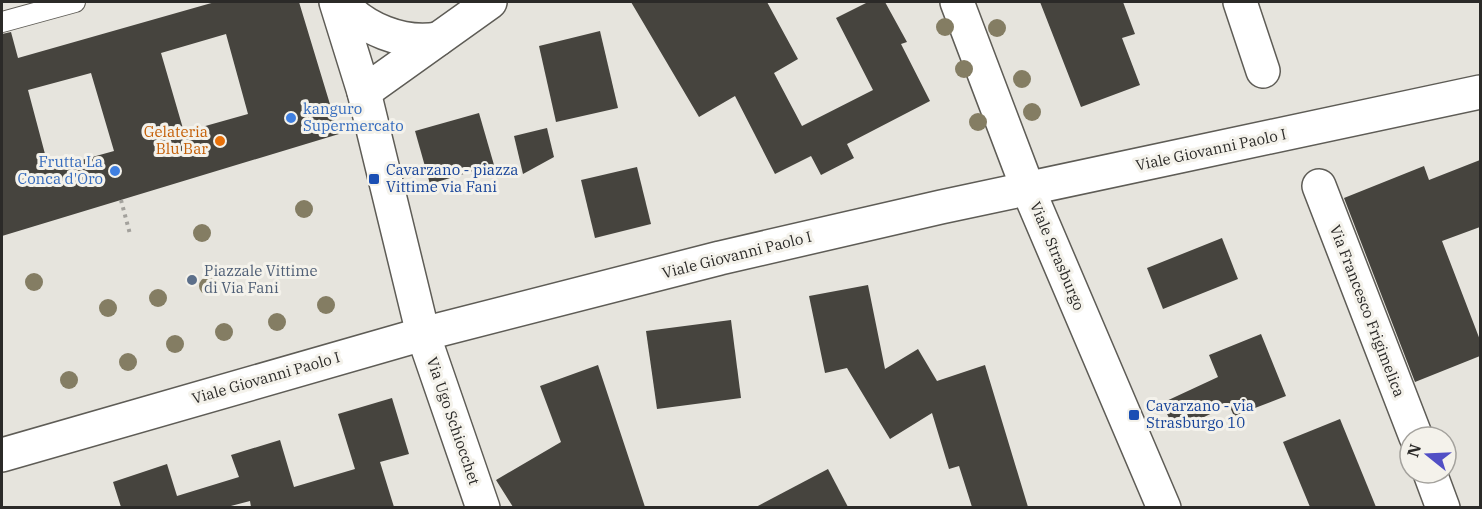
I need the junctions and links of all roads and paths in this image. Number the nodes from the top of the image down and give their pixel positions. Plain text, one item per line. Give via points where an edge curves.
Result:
1 (75, 2) edge
2 (336, 2) edge
3 (341, 2) edge
4 (490, 2) edge
5 (957, 2) edge
6 (1240, 2) edge
7 (2, 22) edge
8 (438, 39) junction
9 (1263, 71) dead end
10 (364, 92) junction
11 (1480, 92) edge
12 (1319, 186) dead end
13 (1028, 189) junction
14 (120, 200) dead end
15 (130, 234) dead end
16 (423, 334) junction
17 (1411, 425) edge
18 (2, 454) edge
19 (1435, 485) edge
20 (483, 507) edge
21 (1164, 507) edge
22 (1443, 507) edge

1 - 7 lane
2 - 10 street
3 - 8 street via 363,21 395,36 412,41
4 - 8 street
5 - 13 street, Viale Strasburgo
6 - 9 street
8 - 10 street
10 - 16 street
11 - 13 street, Viale Giovanni Paolo I
12 - 17 street, Via Francesco Frigimelica
13 - 16 street, Viale Giovanni Paolo I via 720,258
13 - 21 street, Viale Strasburgo
14 - 15 path
16 - 18 street, Viale Giovanni Paolo I
16 - 20 street, Via Ugo Schiocchet
19 - 22 street

